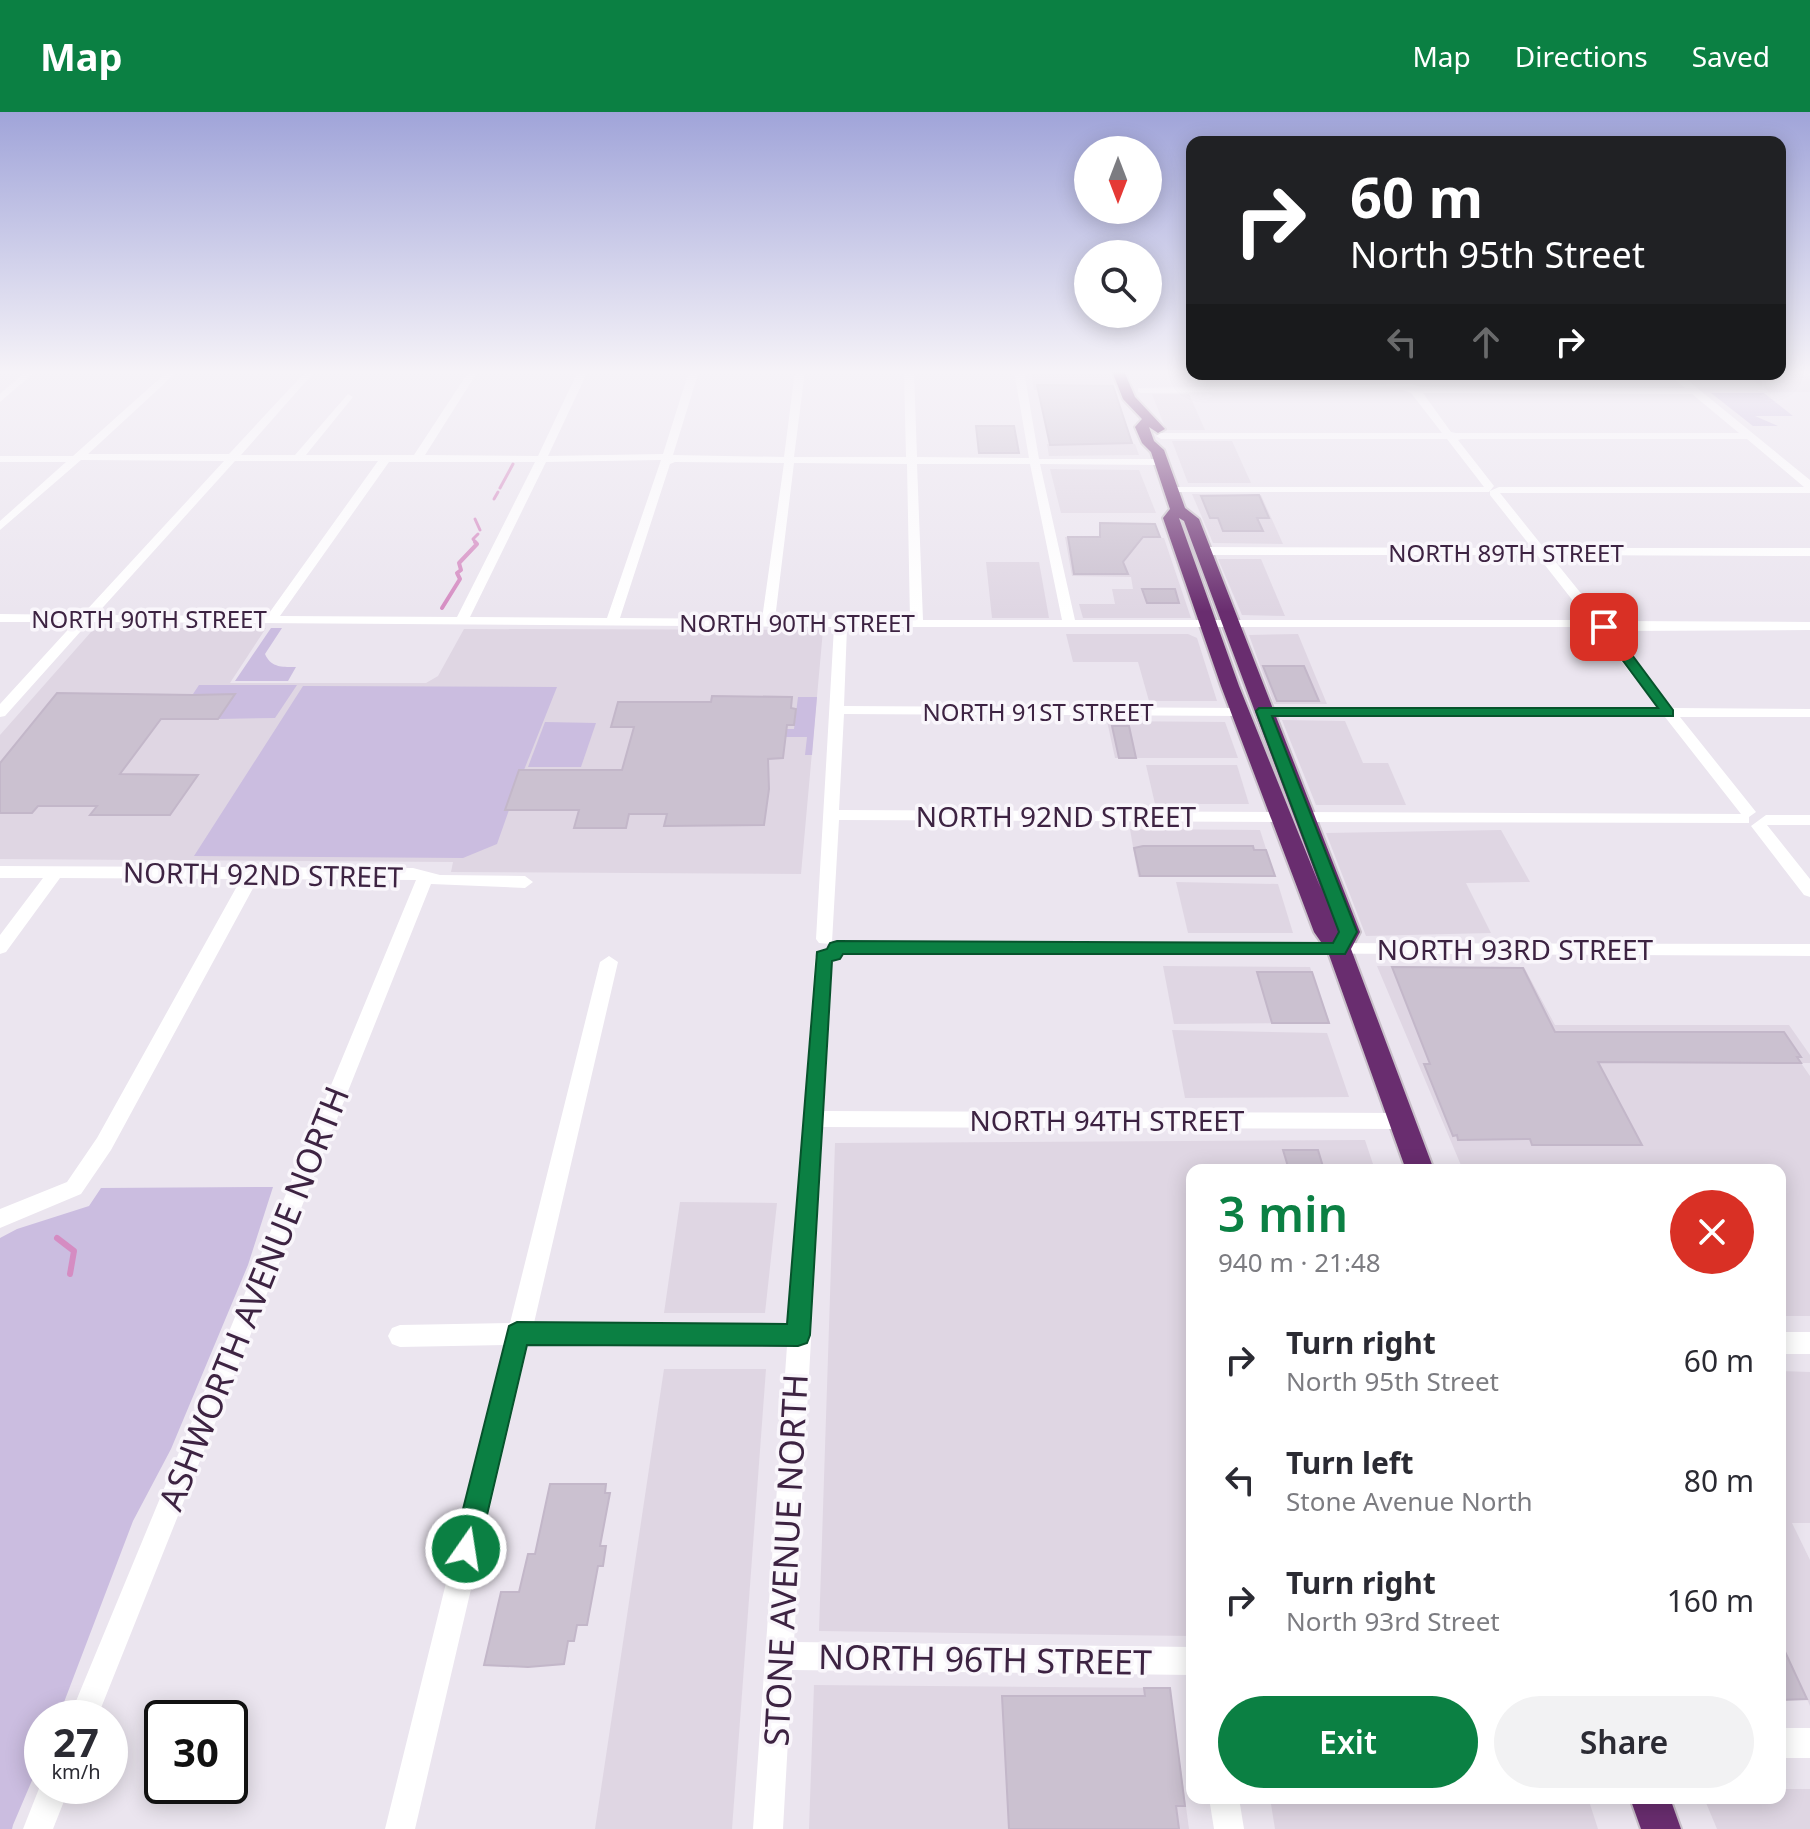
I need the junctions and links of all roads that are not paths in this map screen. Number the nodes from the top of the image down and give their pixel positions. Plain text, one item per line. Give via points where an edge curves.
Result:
1 (85, 451) edge
2 (239, 451) edge
3 (304, 451) edge
4 (422, 451) edge
5 (546, 451) edge
6 (669, 451) edge
7 (790, 451) edge
8 (912, 451) edge
9 (1033, 451) edge
10 (1138, 451) edge
11 (1161, 451) edge
12 (1462, 451) edge
13 (1767, 451) edge
14 (77, 458) junction
15 (233, 458) junction
16 (298, 458) junction
17 (386, 458) junction
18 (418, 458) junction
19 (0, 459) edge
20 (542, 459) junction
21 (666, 459) junction
22 (789, 460) junction
23 (912, 461) junction
24 (1035, 461) junction
25 (1783, 464) junction
26 (1798, 464) dead end
27 (1810, 488) edge
28 (1170, 489) junction
29 (1492, 490) junction
30 (1178, 510) junction
31 (0, 527) edge
32 (1202, 551) junction
33 (1540, 552) junction
34 (1810, 552) edge
35 (0, 618) edge
36 (87, 618) junction
37 (271, 619) junction
38 (462, 620) junction
39 (613, 620) junction
40 (768, 622) junction
41 (841, 623) junction
42 (917, 623) junction
43 (1069, 624) junction
44 (1208, 625) junction
45 (1231, 625) junction
46 (1599, 625) junction
47 (1810, 626) edge
48 (835, 710) junction
49 (1264, 711) junction
50 (1241, 712) junction
51 (0, 713) edge
52 (1668, 713) junction
53 (1810, 713) edge
54 (1249, 735) junction
55 (1286, 770) junction
56 (830, 815) junction
57 (1746, 815) junction
58 (1293, 817) junction
59 (1810, 820) edge
60 (1763, 823) junction
61 (0, 872) edge
62 (56, 872) junction
63 (252, 874) junction
64 (425, 878) junction
65 (525, 882) dead end
66 (1810, 891) edge
67 (0, 948) edge
68 (829, 948) junction
69 (1339, 949) junction
70 (1810, 950) edge
71 (609, 962) dead end
72 (812, 1119) junction
73 (1402, 1121) junction
74 (1418, 1164) edge
75 (0, 1219) edge
76 (517, 1334) junction
77 (798, 1335) junction
78 (400, 1336) dead end
79 (1786, 1343) edge
80 (1810, 1343) edge
81 (779, 1656) junction
82 (1186, 1661) edge
83 (90, 1700) edge
84 (1786, 1743) edge
85 (1810, 1743) edge
86 (48, 1804) edge
87 (1225, 1804) edge
88 (1652, 1804) edge
89 (38, 1829) edge
90 (400, 1829) edge
91 (768, 1829) edge
92 (1229, 1829) edge
93 (1661, 1829) edge

1 - 14 street
2 - 15 street
3 - 16 street
4 - 18 street
5 - 20 street
6 - 21 street
7 - 22 street
8 - 23 street
9 - 24 street
10 - 24 street
11 - 28 highway
12 - 29 street
13 - 25 street
14 - 15 street
14 - 19 street
14 - 31 street
15 - 16 street
15 - 36 street
16 - 17 street
17 - 18 street
17 - 37 street
18 - 20 street
20 - 21 street
20 - 38 street
21 - 22 street
21 - 39 street
22 - 23 street
22 - 40 street
23 - 24 street
23 - 42 street
24 - 43 street
25 - 26 street
25 - 27 street
27 - 29 street
28 - 29 street
28 - 30 highway
29 - 33 street
30 - 32 highway via 1191,519
30 - 44 highway via 1171,518
32 - 33 street, NORTH 89TH STREET
32 - 45 highway
33 - 34 street, NORTH 89TH STREET
33 - 46 street
35 - 36 street, NORTH 90TH STREET
36 - 37 street, NORTH 90TH STREET
36 - 51 street
37 - 38 street, NORTH 90TH STREET
38 - 39 street, NORTH 90TH STREET
39 - 40 street, NORTH 90TH STREET
40 - 41 street, NORTH 90TH STREET
41 - 42 street, NORTH 90TH STREET
41 - 48 street, STONE AVENUE NORTH
42 - 43 street, NORTH 90TH STREET
43 - 44 street, NORTH 90TH STREET
44 - 45 street, NORTH 90TH STREET
44 - 50 highway
45 - 46 street, NORTH 90TH STREET
45 - 49 highway
46 - 47 street, NORTH 90TH STREET
46 - 52 street
48 - 50 street, NORTH 91ST STREET
48 - 56 street, STONE AVENUE NORTH
49 - 52 street
49 - 55 highway
50 - 54 highway
52 - 53 street
52 - 57 street
54 - 55 highway via 1261,739 1270,761
54 - 58 highway
55 - 58 highway
56 - 58 street, NORTH 92ND STREET
56 - 68 street, STONE AVENUE NORTH
57 - 58 street, NORTH 92ND STREET
57 - 60 street
58 - 69 highway via 1348,932
59 - 60 street
60 - 66 street
61 - 62 street, NORTH 92ND STREET
62 - 63 street, NORTH 92ND STREET
62 - 67 street
63 - 64 street, NORTH 92ND STREET
63 - 75 street via 104,1144 74,1188
64 - 65 street, NORTH 92ND STREET
64 - 83 street, ASHWORTH AVENUE NORTH
68 - 69 street, NORTH 93RD STREET
68 - 72 street, STONE AVENUE NORTH
69 - 70 street, NORTH 93RD STREET
69 - 73 highway
71 - 76 street
72 - 73 street, NORTH 94TH STREET
72 - 77 street, STONE AVENUE NORTH
73 - 74 highway
76 - 77 street
76 - 78 street
76 - 90 street
77 - 81 street, STONE AVENUE NORTH
79 - 80 street
81 - 82 street, NORTH 96TH STREET
81 - 91 street, STONE AVENUE NORTH
84 - 85 street
86 - 89 street
87 - 92 street
88 - 93 highway

